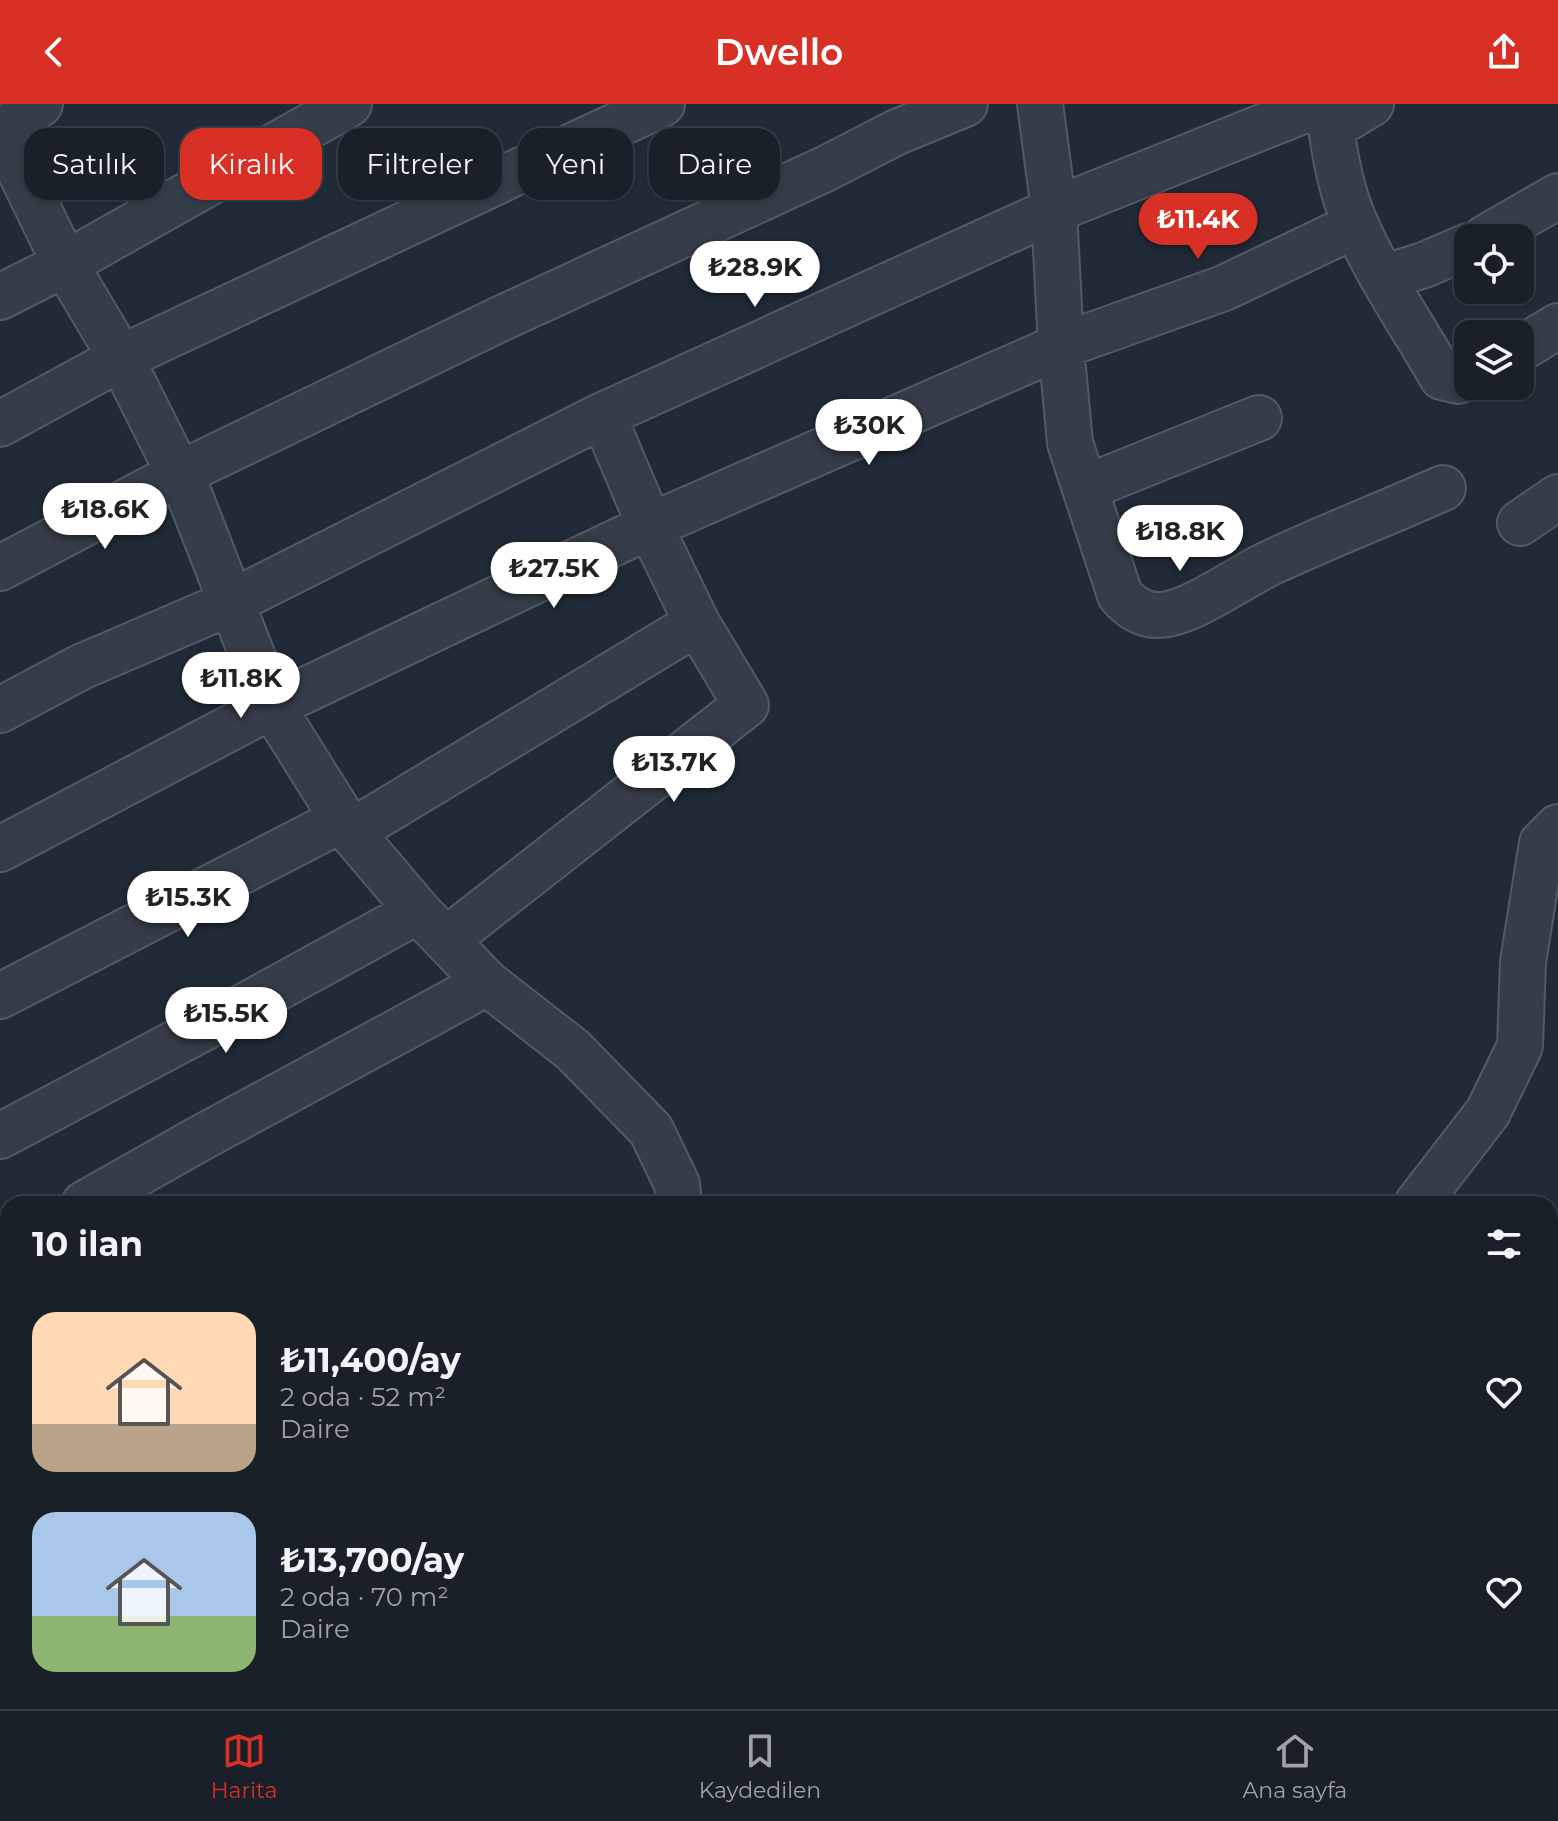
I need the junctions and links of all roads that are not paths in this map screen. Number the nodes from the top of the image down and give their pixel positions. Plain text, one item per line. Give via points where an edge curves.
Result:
1 (40, 104) edge
2 (662, 104) edge
3 (965, 104) edge
4 (1040, 104) edge
5 (1371, 104) edge
6 (338, 107) edge
7 (1324, 112) edge
8 (0, 132) edge
9 (1558, 196) edge
10 (1054, 210) junction
11 (1509, 224) edge
12 (1356, 225) junction
13 (1454, 252) edge
14 (65, 264) junction
15 (1385, 277) junction
16 (0, 297) edge
17 (1558, 326) edge
18 (1534, 341) edge
19 (1061, 346) junction
20 (121, 358) junction
21 (1454, 380) edge
22 (603, 415) junction
23 (1259, 418) dead end
24 (0, 424) edge
25 (179, 474) junction
26 (1085, 488) junction
27 (1443, 488) dead end
28 (1558, 497) edge
29 (1520, 523) dead end
30 (650, 526) junction
31 (0, 568) edge
32 (230, 603) junction
33 (697, 623) junction
34 (272, 706) junction
35 (0, 710) edge
36 (347, 825) junction
37 (1558, 827) edge
38 (0, 849) edge
39 (432, 925) junction
40 (487, 983) junction
41 (0, 996) edge
42 (0, 1136) edge
43 (98, 1196) edge
44 (678, 1196) edge
45 (1426, 1196) edge

1 - 8 street
2 - 20 street
3 - 25 street
4 - 10 street
5 - 7 street
6 - 14 street
7 - 10 street
7 - 12 street
8 - 14 street
9 - 11 street
10 - 19 street
10 - 22 street
12 - 15 street
12 - 19 street via 1224,288
13 - 15 street
14 - 16 street
14 - 20 street
15 - 21 street via 1442,377
17 - 18 street
19 - 26 street via 1070,443
19 - 30 street
20 - 24 street
20 - 25 street
22 - 30 street
22 - 32 street
23 - 26 street
25 - 31 street
25 - 32 street
26 - 27 street via 1120,595 1135,609 1157,616 1182,610 1268,564
28 - 29 street
30 - 33 street
30 - 34 street
32 - 34 street
32 - 35 street via 81,667
33 - 36 street
33 - 39 street via 746,705
34 - 36 street
34 - 38 street
36 - 39 street
36 - 41 street
37 - 45 street via 1542,843 1523,962 1520,1046 1488,1112
39 - 40 street
39 - 42 street via 232,1013
40 - 43 street
40 - 44 street via 573,1050 651,1130

